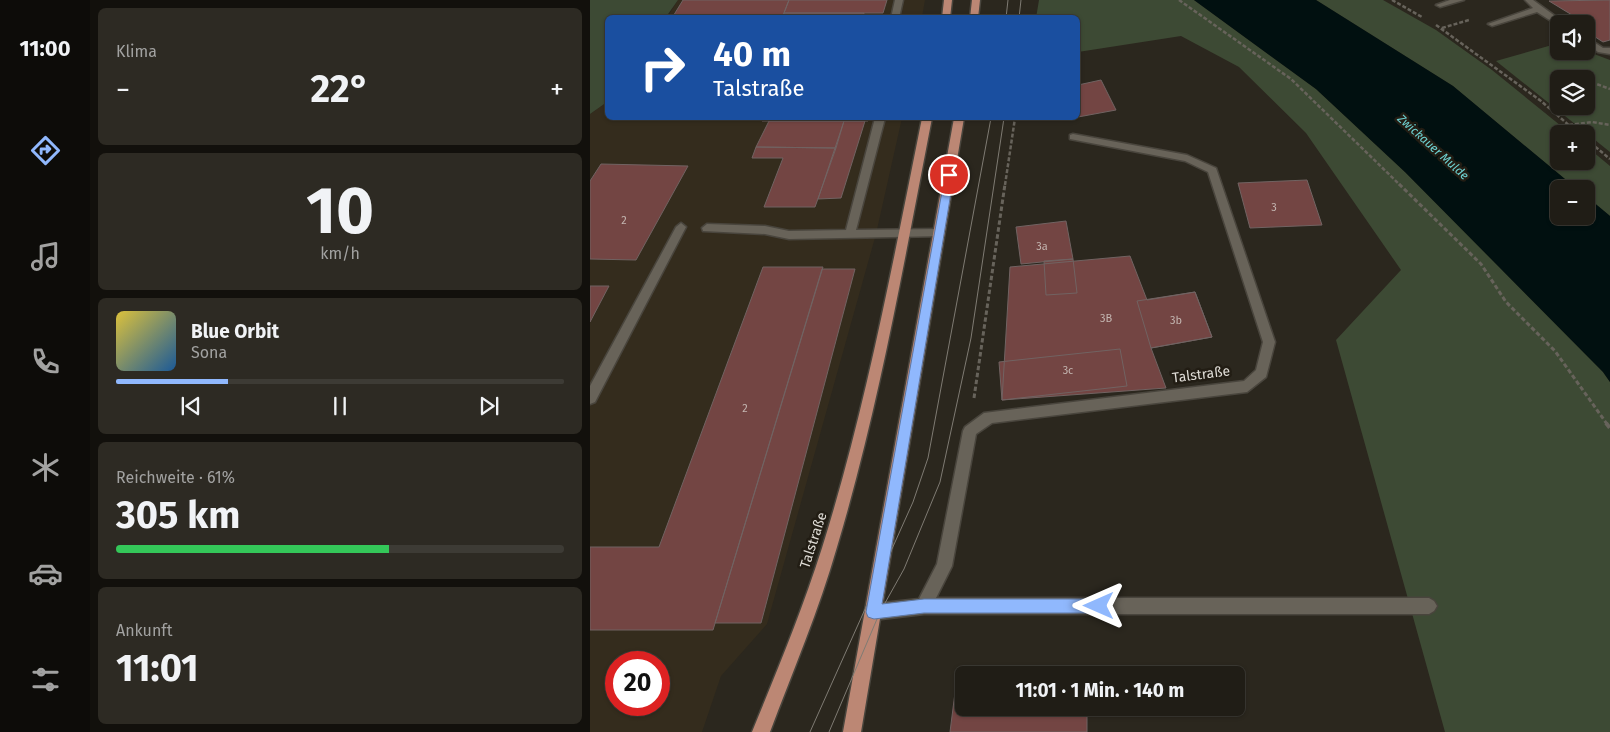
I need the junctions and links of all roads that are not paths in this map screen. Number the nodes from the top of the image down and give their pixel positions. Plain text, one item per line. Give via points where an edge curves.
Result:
1 (899, 0) edge
2 (948, 0) edge
3 (976, 0) edge
4 (1460, 0) edge
5 (1529, 1) edge
6 (1440, 5) dead end
7 (1538, 9) junction
8 (896, 15) edge
9 (946, 15) edge
10 (974, 15) edge
11 (1550, 16) edge
12 (1492, 24) dead end
13 (1595, 46) edge
14 (1610, 51) edge
15 (879, 120) edge
16 (927, 120) edge
17 (960, 120) edge
18 (1073, 137) dead end
19 (681, 227) dead end
20 (707, 228) dead end
21 (939, 233) junction
22 (850, 234) junction
23 (904, 234) junction
24 (590, 398) edge
25 (924, 606) junction
26 (1429, 606) dead end
27 (874, 612) junction
28 (761, 732) edge
29 (852, 732) edge

1 - 8 lane
2 - 9 main road
3 - 10 main road
4 - 6 lane
5 - 7 lane
7 - 11 lane
7 - 12 lane
13 - 14 lane
15 - 22 lane
16 - 23 main road, Talstraße
17 - 21 main road
18 - 25 lane, Talstraße via 1187,158 1212,170 1269,342 1262,373 1247,386 989,417 970,431 944,566
19 - 24 lane
20 - 22 lane via 765,230 789,235
21 - 23 lane
21 - 27 main road
22 - 23 lane
23 - 28 main road, Talstraße via 837,525
25 - 26 lane
25 - 27 lane
27 - 29 main road

